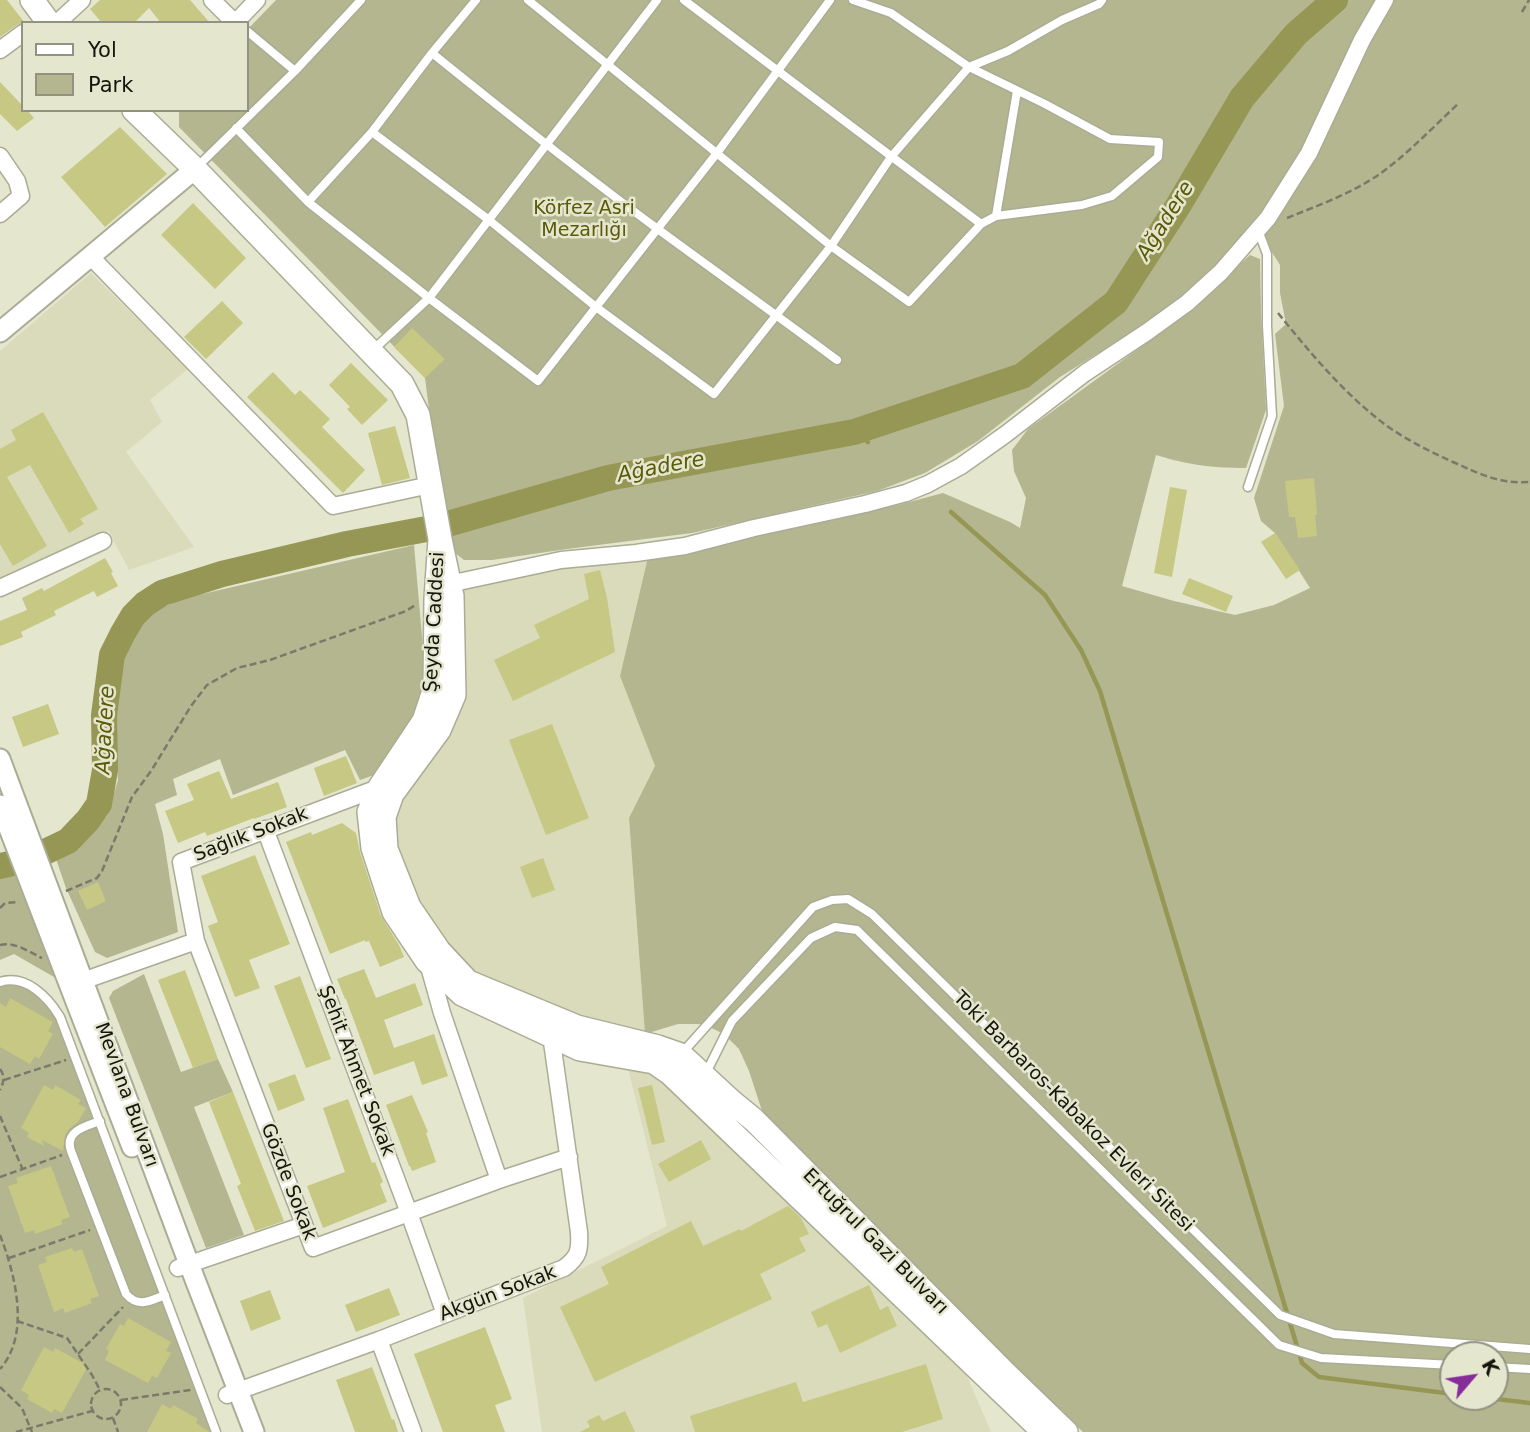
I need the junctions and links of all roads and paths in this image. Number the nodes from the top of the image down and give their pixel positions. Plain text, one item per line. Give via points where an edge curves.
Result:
1 (82, 0) edge
2 (212, 0) edge
3 (257, 0) edge
4 (361, 0) edge
5 (476, 0) edge
6 (528, 0) edge
7 (657, 0) edge
8 (684, 0) edge
9 (830, 0) edge
10 (853, 0) edge
11 (1102, 0) edge
12 (1385, 0) edge
13 (1529, 0) edge
14 (1522, 12) dead end
15 (43, 17) edge
16 (233, 21) edge
17 (237, 21) edge
18 (248, 31) edge
19 (21, 34) edge
20 (0, 50) edge
21 (432, 53) junction
22 (608, 65) junction
23 (969, 67) junction
24 (295, 71) junction
25 (777, 71) junction
26 (1017, 91) junction
27 (1460, 103) dead end
28 (146, 114) edge
29 (236, 128) junction
30 (372, 132) junction
31 (546, 145) junction
32 (716, 153) junction
33 (0, 156) edge
34 (891, 157) junction
35 (195, 169) junction
36 (308, 202) junction
37 (0, 214) edge
38 (996, 216) junction
39 (489, 220) junction
40 (981, 224) junction
41 (657, 229) junction
42 (1258, 230) junction
43 (831, 246) junction
44 (91, 257) junction
45 (429, 298) junction
46 (1267, 299) junction
47 (596, 307) junction
48 (777, 315) junction
49 (0, 332) edge
50 (372, 351) junction
51 (837, 360) dead end
52 (1530, 482) edge
53 (430, 485) junction
54 (1248, 487) dead end
55 (103, 541) dead end
56 (0, 588) edge
57 (441, 591) junction
58 (0, 758) edge
59 (404, 778) junction
60 (380, 787) junction
61 (0, 805) edge
62 (17, 828) junction
63 (265, 829) junction
64 (45, 899) junction
65 (0, 908) edge
66 (196, 941) junction
67 (0, 945) edge
68 (433, 956) junction
69 (44, 959) dead end
70 (0, 982) edge
71 (77, 983) junction
72 (550, 1026) junction
73 (681, 1055) junction
74 (76, 1057) junction
75 (0, 1069) edge
76 (4, 1080) junction
77 (698, 1085) junction
78 (0, 1090) edge
79 (0, 1116) edge
80 (100, 1121) junction
81 (71, 1151) junction
82 (569, 1157) junction
83 (22, 1169) junction
84 (0, 1177) edge
85 (499, 1180) junction
86 (409, 1213) junction
87 (304, 1225) junction
88 (100, 1227) junction
89 (0, 1235) edge
90 (9, 1258) junction
91 (183, 1266) junction
92 (165, 1295) junction
93 (131, 1299) junction
94 (445, 1314) junction
95 (17, 1321) junction
96 (379, 1340) junction
97 (1530, 1349) edge
98 (78, 1354) junction
99 (1439, 1364) edge
100 (1509, 1368) edge
101 (0, 1369) edge
102 (1530, 1369) edge
103 (0, 1387) edge
104 (200, 1389) junction
105 (100, 1390) junction
106 (232, 1393) junction
107 (121, 1400) junction
108 (92, 1411) junction
109 (113, 1418) junction
110 (31, 1430) edge
111 (16, 1432) edge
112 (118, 1432) edge
113 (216, 1432) edge
114 (241, 1432) edge
115 (254, 1432) edge
116 (413, 1432) edge
117 (1044, 1432) edge
118 (1066, 1432) edge

1 - 15 street
2 - 16 street
3 - 17 street
4 - 24 lane
5 - 21 lane
6 - 22 lane
7 - 22 lane
8 - 25 lane
9 - 25 lane
10 - 23 lane via 891,13
11 - 23 lane
12 - 42 street via 1309,153
13 - 14 path
18 - 24 lane
19 - 20 street
21 - 30 lane
21 - 31 lane
22 - 31 lane
22 - 32 lane
23 - 26 lane
23 - 34 lane
24 - 29 lane
25 - 32 lane
25 - 34 lane
26 - 38 lane
26 - 38 lane via 1110,139 1159,142 1158,157 1112,196 1082,205
27 - 42 path via 1381,173 1343,195
28 - 35 main road, Şeyda Caddesi
29 - 35 lane
29 - 36 lane
30 - 36 lane
30 - 39 lane
31 - 39 lane
31 - 41 lane
32 - 41 lane
32 - 43 lane
33 - 37 street via 21,196
34 - 40 lane
34 - 43 lane
35 - 44 street
35 - 50 main road, Şeyda Caddesi
36 - 45 lane
38 - 40 lane
39 - 45 lane
39 - 47 lane
40 - 43 lane via 909,302
41 - 47 lane
41 - 48 lane
42 - 46 lane via 1267,254
42 - 57 street via 1187,303 961,466 928,484 865,504 685,546 561,560
43 - 48 lane
44 - 49 street
44 - 53 street via 333,506
45 - 47 lane via 538,381
45 - 50 lane
46 - 52 path via 1342,386 1380,421 1484,476 1513,484
46 - 54 lane via 1272,416
47 - 48 lane via 714,394
48 - 51 lane
50 - 53 main road, Şeyda Caddesi via 414,405
53 - 57 main road, Şeyda Caddesi via 440,539
55 - 56 street
57 - 59 main road, Şeyda Caddesi via 452,596 454,695 439,730
57 - 60 main road, Şeyda Caddesi via 435,688 424,721
57 - 64 path via 406,611 237,668 207,685 132,797 97,878
58 - 62 street, Mevlana Bulvarı
59 - 60 street, Sağlık Sokak
59 - 68 main road, Şeyda Caddesi via 384,817 386,849
60 - 63 street, Sağlık Sokak
60 - 68 main road, Şeyda Caddesi via 369,813 373,848 394,912
61 - 62 street, Mevlana Bulvarı
62 - 64 street, Mevlana Bulvarı
63 - 66 street, Sağlık Sokak via 181,862
63 - 86 street, Şehit Ahmet Sokak
64 - 65 path via 5,903
64 - 71 street, Mevlana Bulvarı
66 - 71 street
66 - 87 street, Gözde Sokak
67 - 69 path via 11,943
68 - 72 main road, Şeyda Caddesi via 468,982
68 - 85 street via 442,1013
70 - 74 lane via 22,982 52,1003
71 - 91 street, Mevlana Bulvarı
72 - 73 main road, Şeyda Caddesi via 577,1027
72 - 77 main road, Şeyda Caddesi via 580,1049 654,1062
72 - 82 street, Akgün Sokak
73 - 77 main road, Ertuğrul Gazi Bulvarı
73 - 97 lane, Toki Barbaros-Kabakoz Evleri Sitesi via 813,906 848,899 872,914 1280,1315 1334,1334
74 - 76 path
74 - 80 lane
75 - 76 path
76 - 78 path
77 - 99 lane, Toki Barbaros-Kabakoz Evleri Sitesi via 732,1021 811,938 835,927 857,930 1279,1345 1321,1358
77 - 117 main road, Ertuğrul Gazi Bulvarı
77 - 118 main road, Ertuğrul Gazi Bulvarı via 732,1102 754,1120
79 - 83 path
80 - 81 lane via 75,1132 70,1138
80 - 92 lane
81 - 83 path
81 - 88 lane
82 - 85 street, Gözde Sokak
82 - 94 street, Akgün Sokak via 580,1245 573,1262
83 - 84 path
85 - 86 street, Gözde Sokak
86 - 87 street, Gözde Sokak via 313,1248
86 - 94 street, Şehit Ahmet Sokak
87 - 91 street
88 - 90 path
88 - 93 lane
89 - 90 path
90 - 95 path
91 - 106 street, Mevlana Bulvarı
92 - 93 lane via 145,1303
92 - 104 lane
93 - 98 path
94 - 96 street, Akgün Sokak
95 - 98 path via 67,1338
95 - 101 path via 9,1359
96 - 106 street, Akgün Sokak
96 - 116 street
98 - 105 path
100 - 102 lane
103 - 110 path via 22,1408
104 - 107 path
104 - 113 lane
105 - 107 path via 111,1389
105 - 108 path via 91,1401
106 - 114 street, Mevlana Bulvarı
106 - 115 street, Mevlana Bulvarı
107 - 109 path via 121,1410
108 - 109 path via 104,1420
108 - 110 path
109 - 112 path
110 - 111 path

